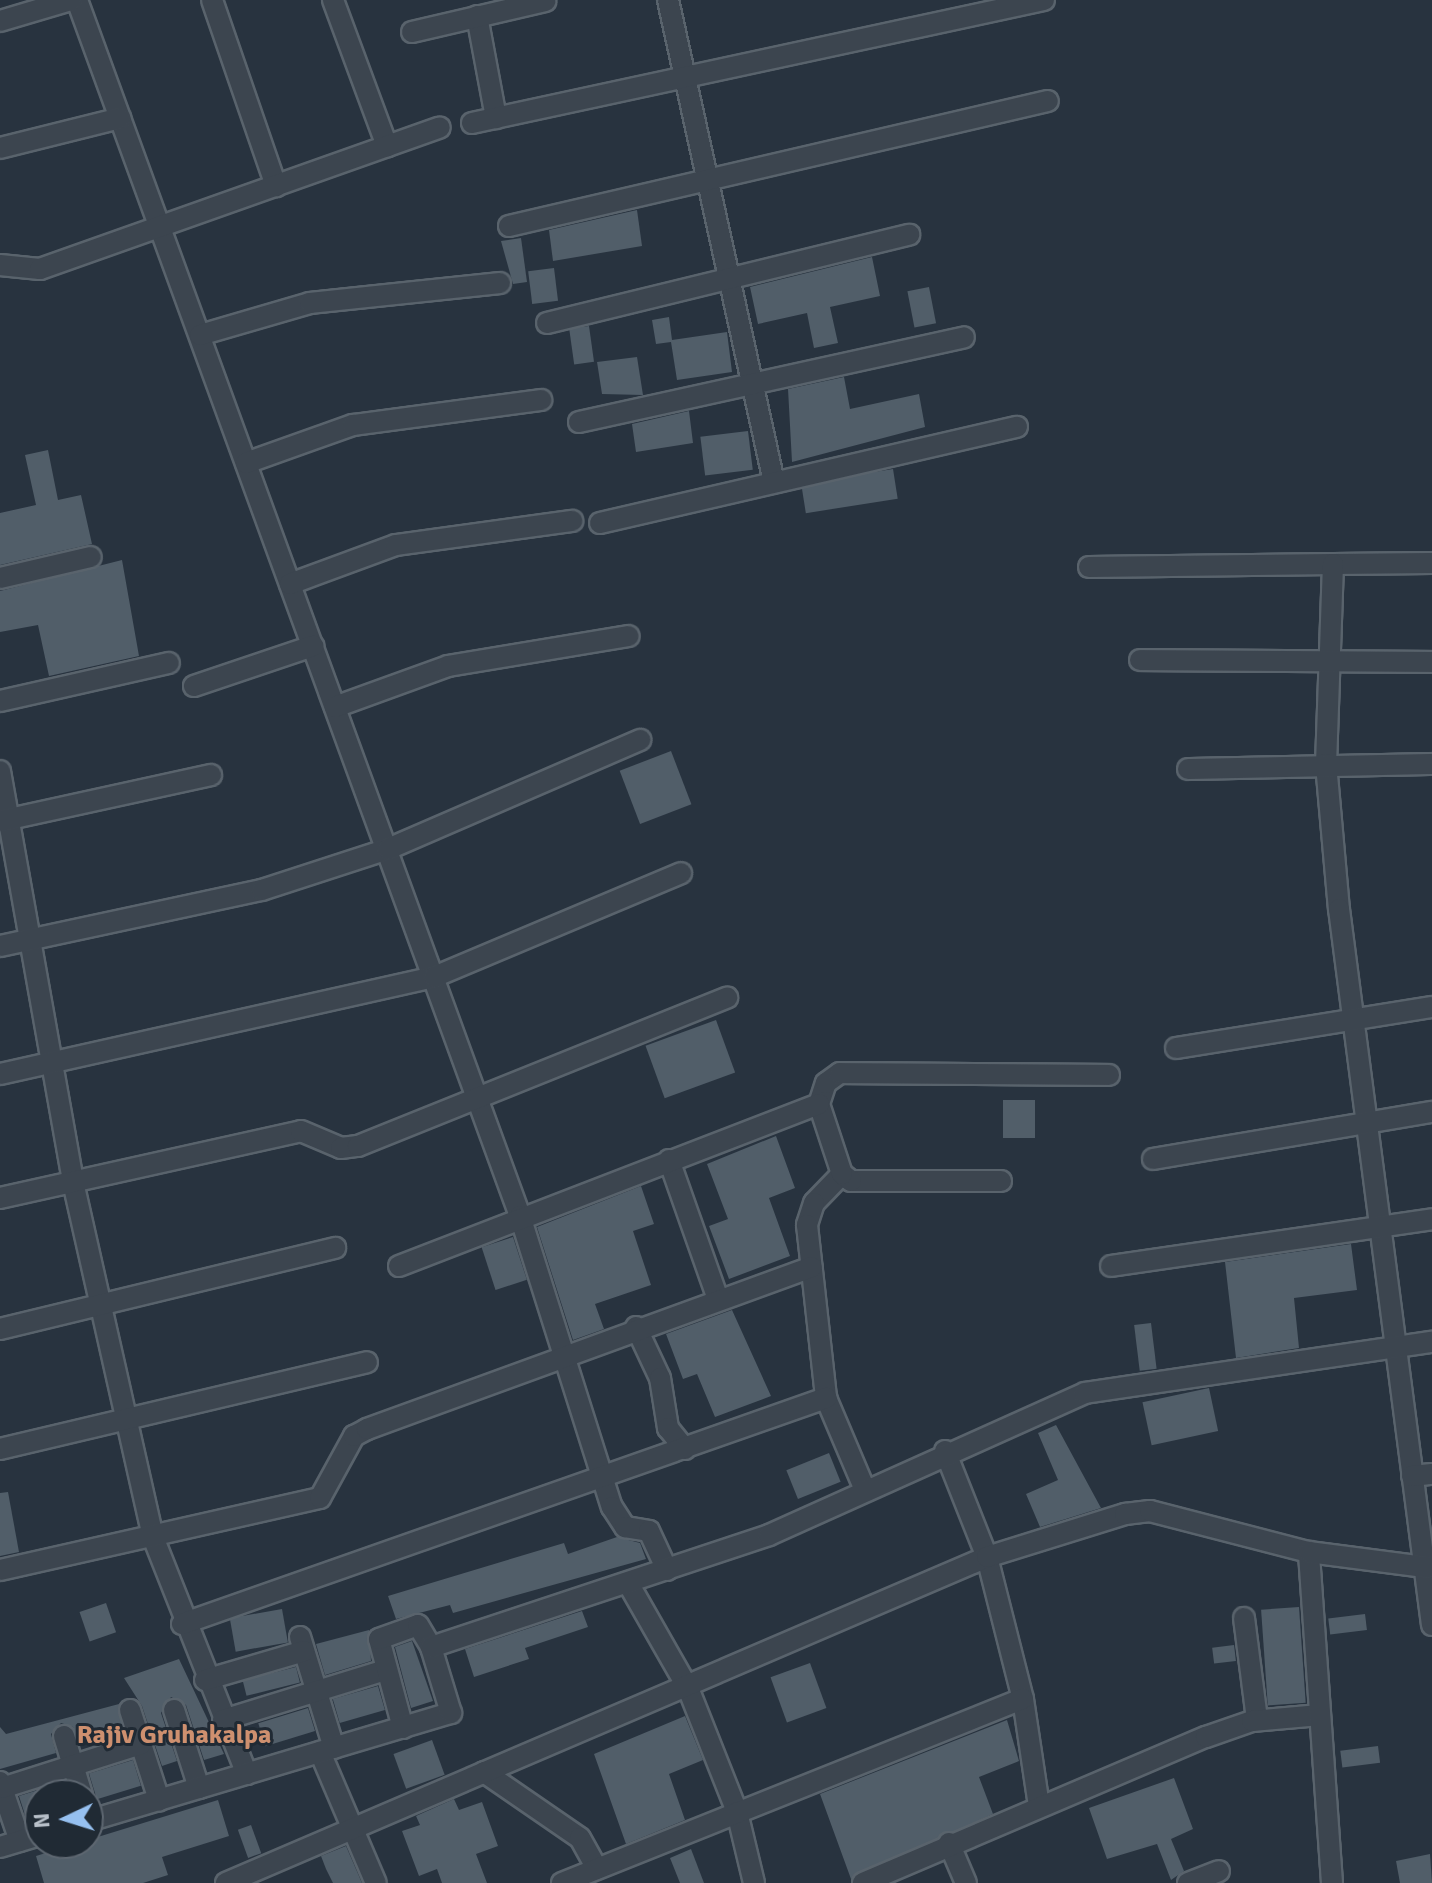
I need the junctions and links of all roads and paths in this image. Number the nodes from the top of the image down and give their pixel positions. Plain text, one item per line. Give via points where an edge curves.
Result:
1 (74, 0) edge
2 (212, 0) edge
3 (333, 0) edge
4 (668, 0) edge
5 (1044, 0) edge
6 (545, 1) edge
7 (477, 16) junction
8 (0, 21) edge
9 (412, 32) dead end
10 (684, 74) junction
11 (1048, 101) dead end
12 (120, 118) junction
13 (496, 118) junction
14 (472, 123) dead end
15 (440, 127) dead end
16 (387, 146) junction
17 (0, 148) edge
18 (708, 181) junction
19 (276, 186) junction
20 (509, 226) dead end
21 (161, 229) junction
22 (909, 235) dead end
23 (0, 265) edge
24 (730, 274) junction
25 (500, 283) dead end
26 (547, 323) dead end
27 (200, 335) junction
28 (964, 337) dead end
29 (752, 384) junction
30 (541, 400) dead end
31 (579, 422) dead end
32 (1017, 427) dead end
33 (246, 463) junction
34 (774, 483) junction
35 (572, 521) dead end
36 (600, 523) dead end
37 (91, 557) dead end
38 (1432, 563) edge
39 (1333, 564) junction
40 (1089, 567) dead end
41 (0, 578) edge
42 (290, 584) junction
43 (629, 636) dead end
44 (313, 646) junction
45 (1140, 660) dead end
46 (1328, 662) junction
47 (1432, 662) edge
48 (169, 663) dead end
49 (194, 686) dead end
50 (0, 701) edge
51 (335, 707) junction
52 (640, 740) dead end
53 (1326, 764) junction
54 (1432, 764) edge
55 (1188, 769) dead end
56 (0, 771) edge
57 (211, 775) dead end
58 (5, 820) edge
59 (388, 849) junction
60 (681, 873) dead end
61 (28, 941) junction
62 (0, 946) edge
63 (434, 977) junction
64 (727, 998) dead end
65 (1432, 1007) edge
66 (1354, 1016) junction
67 (1176, 1048) dead end
68 (52, 1065) junction
69 (0, 1074) edge
70 (1109, 1075) dead end
71 (477, 1098) junction
72 (819, 1104) junction
73 (1432, 1112) edge
74 (1367, 1120) junction
75 (1153, 1159) dead end
76 (669, 1160) junction
77 (842, 1174) junction
78 (1001, 1181) dead end
79 (73, 1182) junction
80 (0, 1198) edge
81 (520, 1216) junction
82 (1432, 1219) edge
83 (1380, 1225) junction
84 (335, 1248) dead end
85 (399, 1266) dead end
86 (1111, 1266) dead end
87 (811, 1267) junction
88 (718, 1299) junction
89 (99, 1307) junction
90 (636, 1327) junction
91 (0, 1329) edge
92 (1432, 1342) edge
93 (1396, 1345) junction
94 (565, 1352) junction
95 (367, 1362) dead end
96 (826, 1398) junction
97 (126, 1421) junction
98 (0, 1449) edge
99 (685, 1449) junction
100 (945, 1451) junction
101 (1422, 1475) edge
102 (605, 1478) junction
103 (865, 1490) junction
104 (153, 1537) junction
105 (1309, 1552) junction
106 (987, 1557) junction
107 (1428, 1567) edge
108 (0, 1570) edge
109 (667, 1570) junction
110 (628, 1583) junction
111 (1244, 1618) dead end
112 (182, 1624) junction
113 (1432, 1625) edge
114 (431, 1647) junction
115 (386, 1670) junction
116 (205, 1680) junction
117 (688, 1688) junction
118 (317, 1691) junction
119 (1023, 1699) junction
120 (130, 1710) dead end
121 (174, 1710) dead end
122 (1320, 1715) junction
123 (223, 1720) junction
124 (1257, 1720) junction
125 (403, 1728) junction
126 (64, 1736) dead end
127 (141, 1744) junction
128 (327, 1750) junction
129 (73, 1766) junction
130 (484, 1772) junction
131 (247, 1774) junction
132 (77, 1779) edge
133 (1, 1785) edge
134 (199, 1788) junction
135 (159, 1800) junction
136 (1039, 1806) junction
137 (737, 1812) junction
138 (104, 1815) edge
139 (352, 1829) junction
140 (949, 1843) junction
141 (10, 1844) edge
142 (597, 1869) junction
143 (1219, 1871) dead end
144 (226, 1883) edge
145 (376, 1883) edge
146 (562, 1883) edge
147 (754, 1883) edge
148 (863, 1883) edge
149 (966, 1883) edge
150 (1188, 1883) edge
151 (1332, 1883) edge

1 - 8 street
1 - 12 street
2 - 19 street
3 - 16 street
4 - 10 street
5 - 10 street
6 - 7 street
7 - 9 street
7 - 13 street
10 - 13 street
10 - 18 street
11 - 18 street
12 - 17 street
12 - 21 street
13 - 14 street
15 - 16 street
16 - 19 street
18 - 20 street
18 - 24 street
19 - 21 street
21 - 23 street via 40,269
21 - 27 street
22 - 24 street
24 - 26 street
24 - 29 street
25 - 27 street via 310,303
27 - 33 street
28 - 29 street
29 - 31 street
29 - 34 street
30 - 33 street via 353,425
32 - 34 street
33 - 42 street
34 - 36 street
35 - 42 street via 396,545
37 - 41 street
38 - 39 street
39 - 40 street
39 - 46 street
42 - 44 street
43 - 51 street via 448,666
44 - 49 street
44 - 51 street
45 - 46 street
46 - 47 street
46 - 53 street
48 - 50 street
51 - 59 street
52 - 59 street
53 - 54 street
53 - 55 street
53 - 66 street
56 - 58 street
57 - 58 street
58 - 61 street
59 - 61 street via 262,890
59 - 63 street
60 - 63 street
61 - 62 street
61 - 68 street
63 - 68 street
63 - 71 street
64 - 71 street
65 - 66 street
66 - 67 street
66 - 74 street
68 - 69 street
68 - 79 street
70 - 72 street via 840,1073 826,1083
71 - 79 street via 358,1146 341,1148 301,1131
71 - 81 street
72 - 76 street
72 - 77 street
73 - 74 street
74 - 75 street
74 - 83 street
76 - 81 street
76 - 88 street
77 - 78 street via 851,1181
77 - 87 street via 811,1214
79 - 80 street
79 - 89 street
81 - 85 street
81 - 94 street
82 - 83 street
83 - 86 street
83 - 93 street
84 - 89 street
87 - 88 street
87 - 96 street
88 - 90 street
89 - 91 street
89 - 97 street
90 - 94 street
90 - 99 street via 660,1378 668,1428
92 - 93 street
93 - 100 street via 1085,1393
93 - 101 street
94 - 102 street
94 - 104 street via 354,1436 320,1498
95 - 97 street
96 - 99 street
96 - 103 street
97 - 98 street
97 - 104 street
99 - 102 street
100 - 103 street
100 - 106 street
101 - 107 street
102 - 109 street via 618,1522 649,1531
102 - 112 street
103 - 109 street via 769,1535
104 - 108 street
104 - 112 street
105 - 106 street via 1150,1511
105 - 107 street
105 - 122 street
106 - 117 street
106 - 119 street
107 - 113 street
109 - 110 street
110 - 114 street
110 - 117 street
111 - 124 street
112 - 116 street
114 - 115 street via 418,1625 382,1635
114 - 125 street via 451,1713
115 - 118 street
115 - 125 street
116 - 118 street via 302,1644
116 - 123 street
117 - 130 street
117 - 137 street
118 - 123 street
118 - 128 street
119 - 136 street
119 - 137 street
120 - 127 street
121 - 134 street
122 - 124 street
122 - 151 street
123 - 131 street
124 - 136 street
125 - 128 street
126 - 129 street
127 - 129 street
127 - 135 street
128 - 131 street
128 - 139 street
129 - 132 street
129 - 133 street
130 - 139 street
130 - 142 street via 580,1838
131 - 134 street
133 - 141 street
134 - 135 street
135 - 138 street
136 - 140 street
137 - 142 street
137 - 147 street
139 - 144 street
139 - 145 street
140 - 148 street
140 - 149 street
142 - 146 street
143 - 150 street

